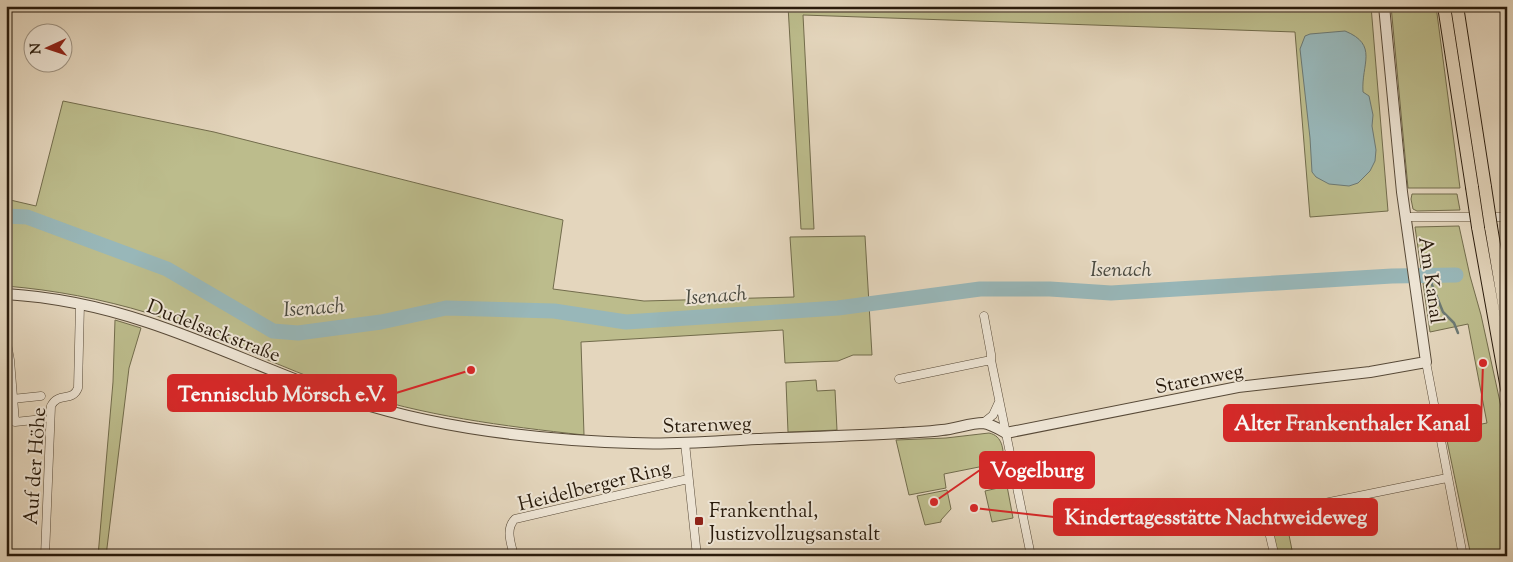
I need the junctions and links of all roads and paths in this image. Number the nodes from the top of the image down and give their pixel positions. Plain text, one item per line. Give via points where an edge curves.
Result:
1 (1384, 6) edge
2 (1444, 6) edge
3 (1457, 6) edge
4 (1478, 187) junction
5 (1406, 217) junction
6 (1507, 217) edge
7 (1484, 227) junction
8 (6, 294) edge
9 (80, 304) junction
10 (984, 316) dead end
11 (1507, 321) edge
12 (6, 338) edge
13 (8, 360) edge
14 (991, 360) junction
15 (1426, 362) junction
16 (898, 379) dead end
17 (1507, 389) edge
18 (41, 396) dead end
19 (12, 399) junction
20 (999, 402) junction
21 (43, 419) dead end
22 (434, 421) joint
23 (983, 423) junction
24 (1006, 434) junction
25 (685, 443) junction
26 (1447, 478) junction
27 (688, 479) junction
28 (45, 556) edge
29 (514, 556) edge
30 (697, 556) edge
31 (1031, 556) edge
32 (1262, 556) edge
33 (1463, 556) edge

1 - 5 street, Am Kanal
2 - 4 highway
3 - 4 highway
4 - 7 highway, bridge
5 - 6 street
5 - 15 street, Am Kanal
7 - 11 highway
7 - 17 highway
8 - 9 street, Dudelsackstraße
9 - 22 street, Dudelsackstraße via 150,323 356,402
9 - 28 street, Auf der Höhe via 78,388 71,396 54,400 51,406
10 - 14 street
12 - 13 street
13 - 19 street
14 - 16 street
14 - 20 street
15 - 24 street, Starenweg via 1370,372 1238,387
15 - 26 street, Am Kanal
18 - 19 street
19 - 21 street via 15,422
20 - 23 street via 993,415
20 - 24 street
22 - 25 street, Starenweg via 583,441
23 - 24 street
23 - 25 street, Starenweg via 931,431
24 - 31 street
25 - 27 street
26 - 32 street via 1265,515 1274,553
26 - 33 street, Am Kanal
27 - 29 street, Heidelberger Ring via 515,519 509,528
27 - 30 street

